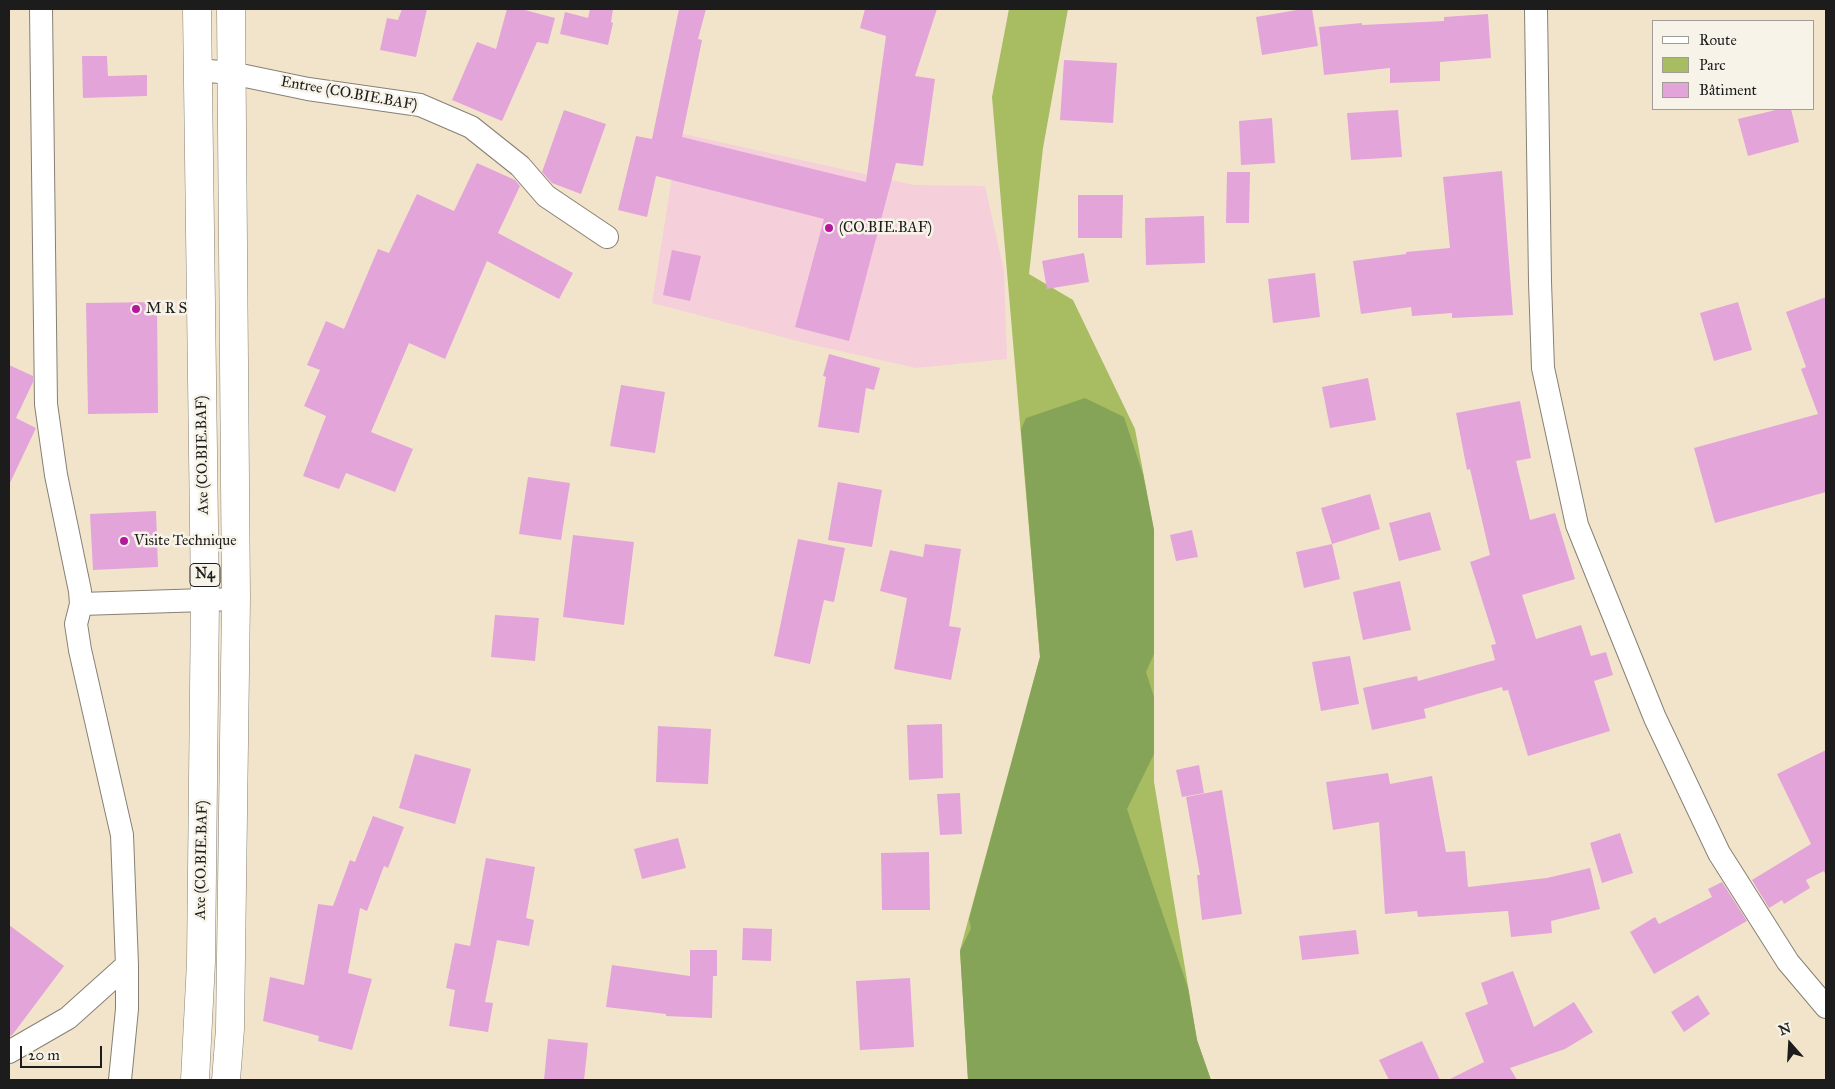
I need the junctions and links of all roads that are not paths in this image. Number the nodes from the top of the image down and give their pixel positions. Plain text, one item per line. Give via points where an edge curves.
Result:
1 (41, 9) edge
2 (197, 9) edge
3 (231, 9) edge
4 (1536, 9) edge
5 (198, 70) junction
6 (231, 73) junction
7 (607, 237) dead end
8 (236, 599) junction
9 (205, 600) junction
10 (81, 604) junction
11 (128, 965) junction
12 (1826, 1007) edge
13 (9, 1052) edge
14 (120, 1080) edge
15 (195, 1080) edge
16 (226, 1080) edge

1 - 10 street via 46,404 56,476
2 - 5 highway, Axe (CO.BIE.BAF) / N4
3 - 6 highway, Axe (CO.BIE.BAF) / N4
4 - 12 street via 1543,368 1577,525 1655,718 1719,853 1788,962
5 - 6 street, Entree (CO.BIE.BAF)
5 - 9 highway, Axe (CO.BIE.BAF) / N4
6 - 7 street, Entree (CO.BIE.BAF) via 308,89 420,105 471,127 520,166 546,196
6 - 8 highway, Axe (CO.BIE.BAF) / N4
8 - 9 street
8 - 16 highway, Axe (CO.BIE.BAF) / N4 via 230,1020
9 - 10 street
9 - 15 highway, Axe (CO.BIE.BAF) / N4 via 201,962
10 - 11 street via 76,624 80,650 122,835
11 - 13 street via 68,1018
11 - 14 street

